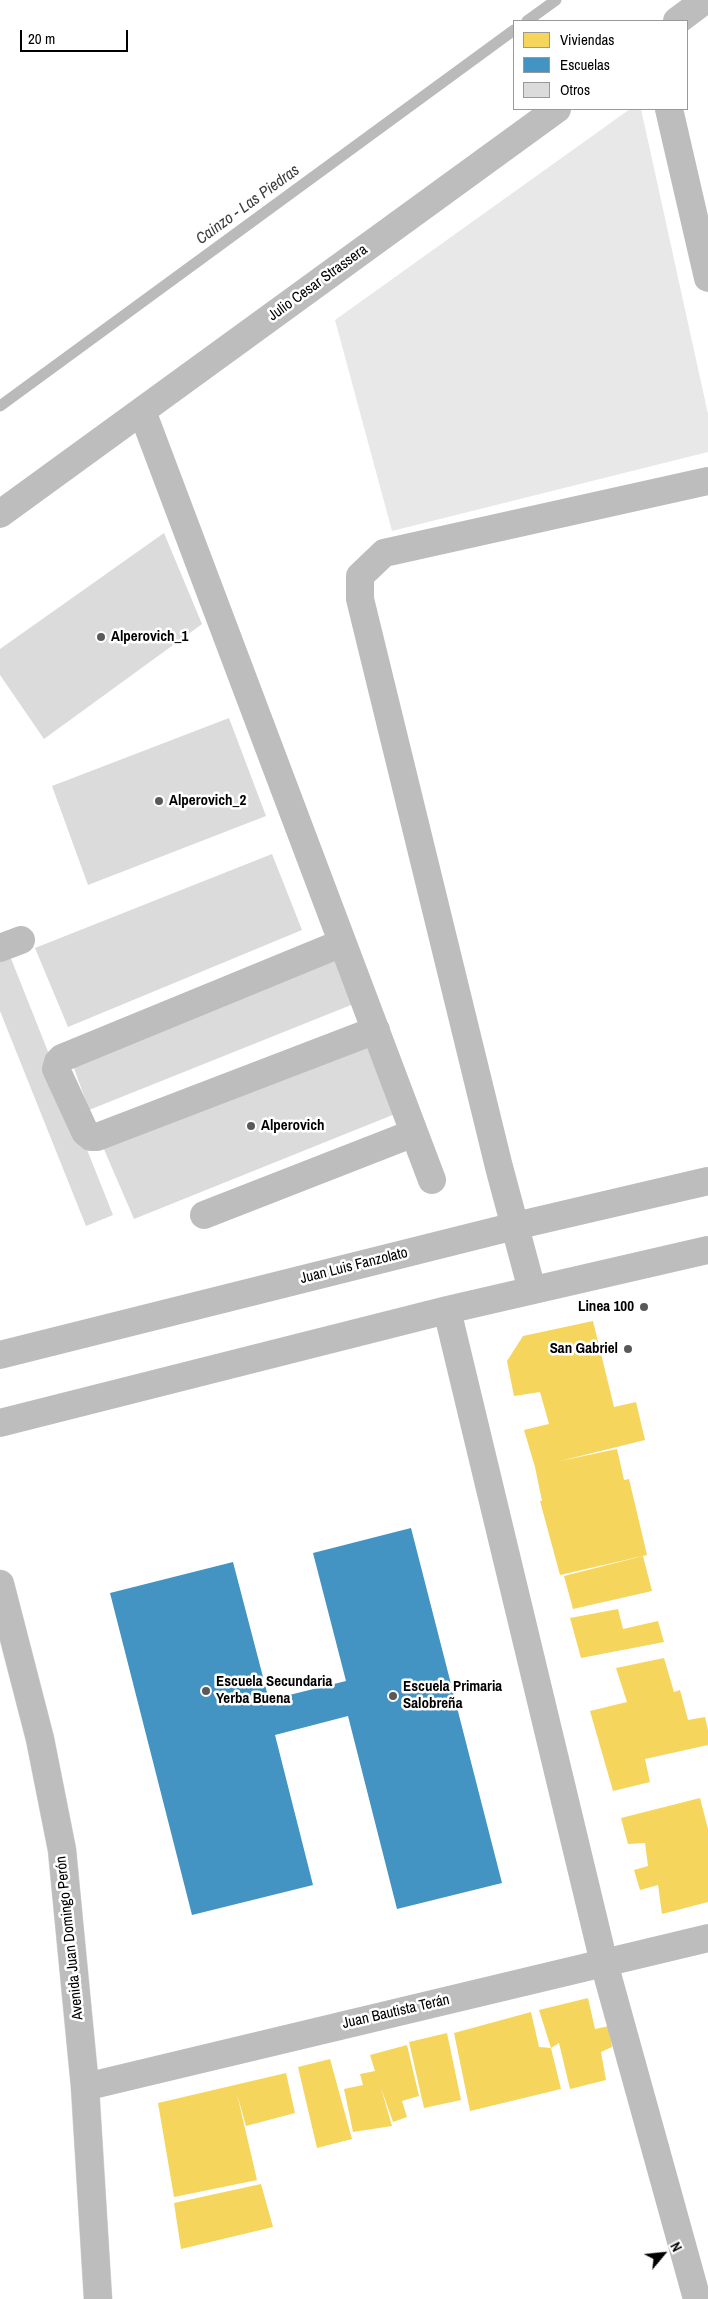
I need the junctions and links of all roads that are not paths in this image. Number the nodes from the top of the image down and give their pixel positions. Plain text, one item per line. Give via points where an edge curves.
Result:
1 (706, 0) edge
2 (678, 20) edge
3 (556, 110) edge
4 (669, 110) edge
5 (708, 278) edge
6 (142, 411) junction
7 (708, 480) edge
8 (0, 514) edge
9 (342, 943) junction
10 (376, 1030) junction
11 (414, 1132) junction
12 (432, 1180) dead end
13 (708, 1181) edge
14 (204, 1215) dead end
15 (515, 1226) junction
16 (708, 1250) edge
17 (532, 1290) junction
18 (447, 1310) junction
19 (0, 1355) edge
20 (0, 1423) edge
21 (0, 1584) edge
22 (708, 1938) edge
23 (604, 1963) junction
24 (85, 2086) junction
25 (98, 2299) edge
26 (697, 2299) edge

1 - 2 street
3 - 6 street, Julio Cesar Strassera
4 - 5 street
6 - 8 street, Julio Cesar Strassera
6 - 9 street
7 - 15 street via 384,553 360,576 360,599
9 - 10 street
9 - 10 street via 62,1058 56,1069 85,1132 91,1137 98,1137
10 - 11 street
11 - 12 street
11 - 14 street
13 - 15 street, Juan Luis Fanzolato
15 - 17 street
15 - 19 street, Juan Luis Fanzolato
16 - 17 street
17 - 18 street
18 - 20 street
18 - 23 street
21 - 24 street, Avenida Juan Domingo Perón via 40,1739 62,1850
22 - 23 street, Juan Bautista Terán
23 - 24 street, Juan Bautista Terán
23 - 26 street
24 - 25 street, Avenida Juan Domingo Perón

